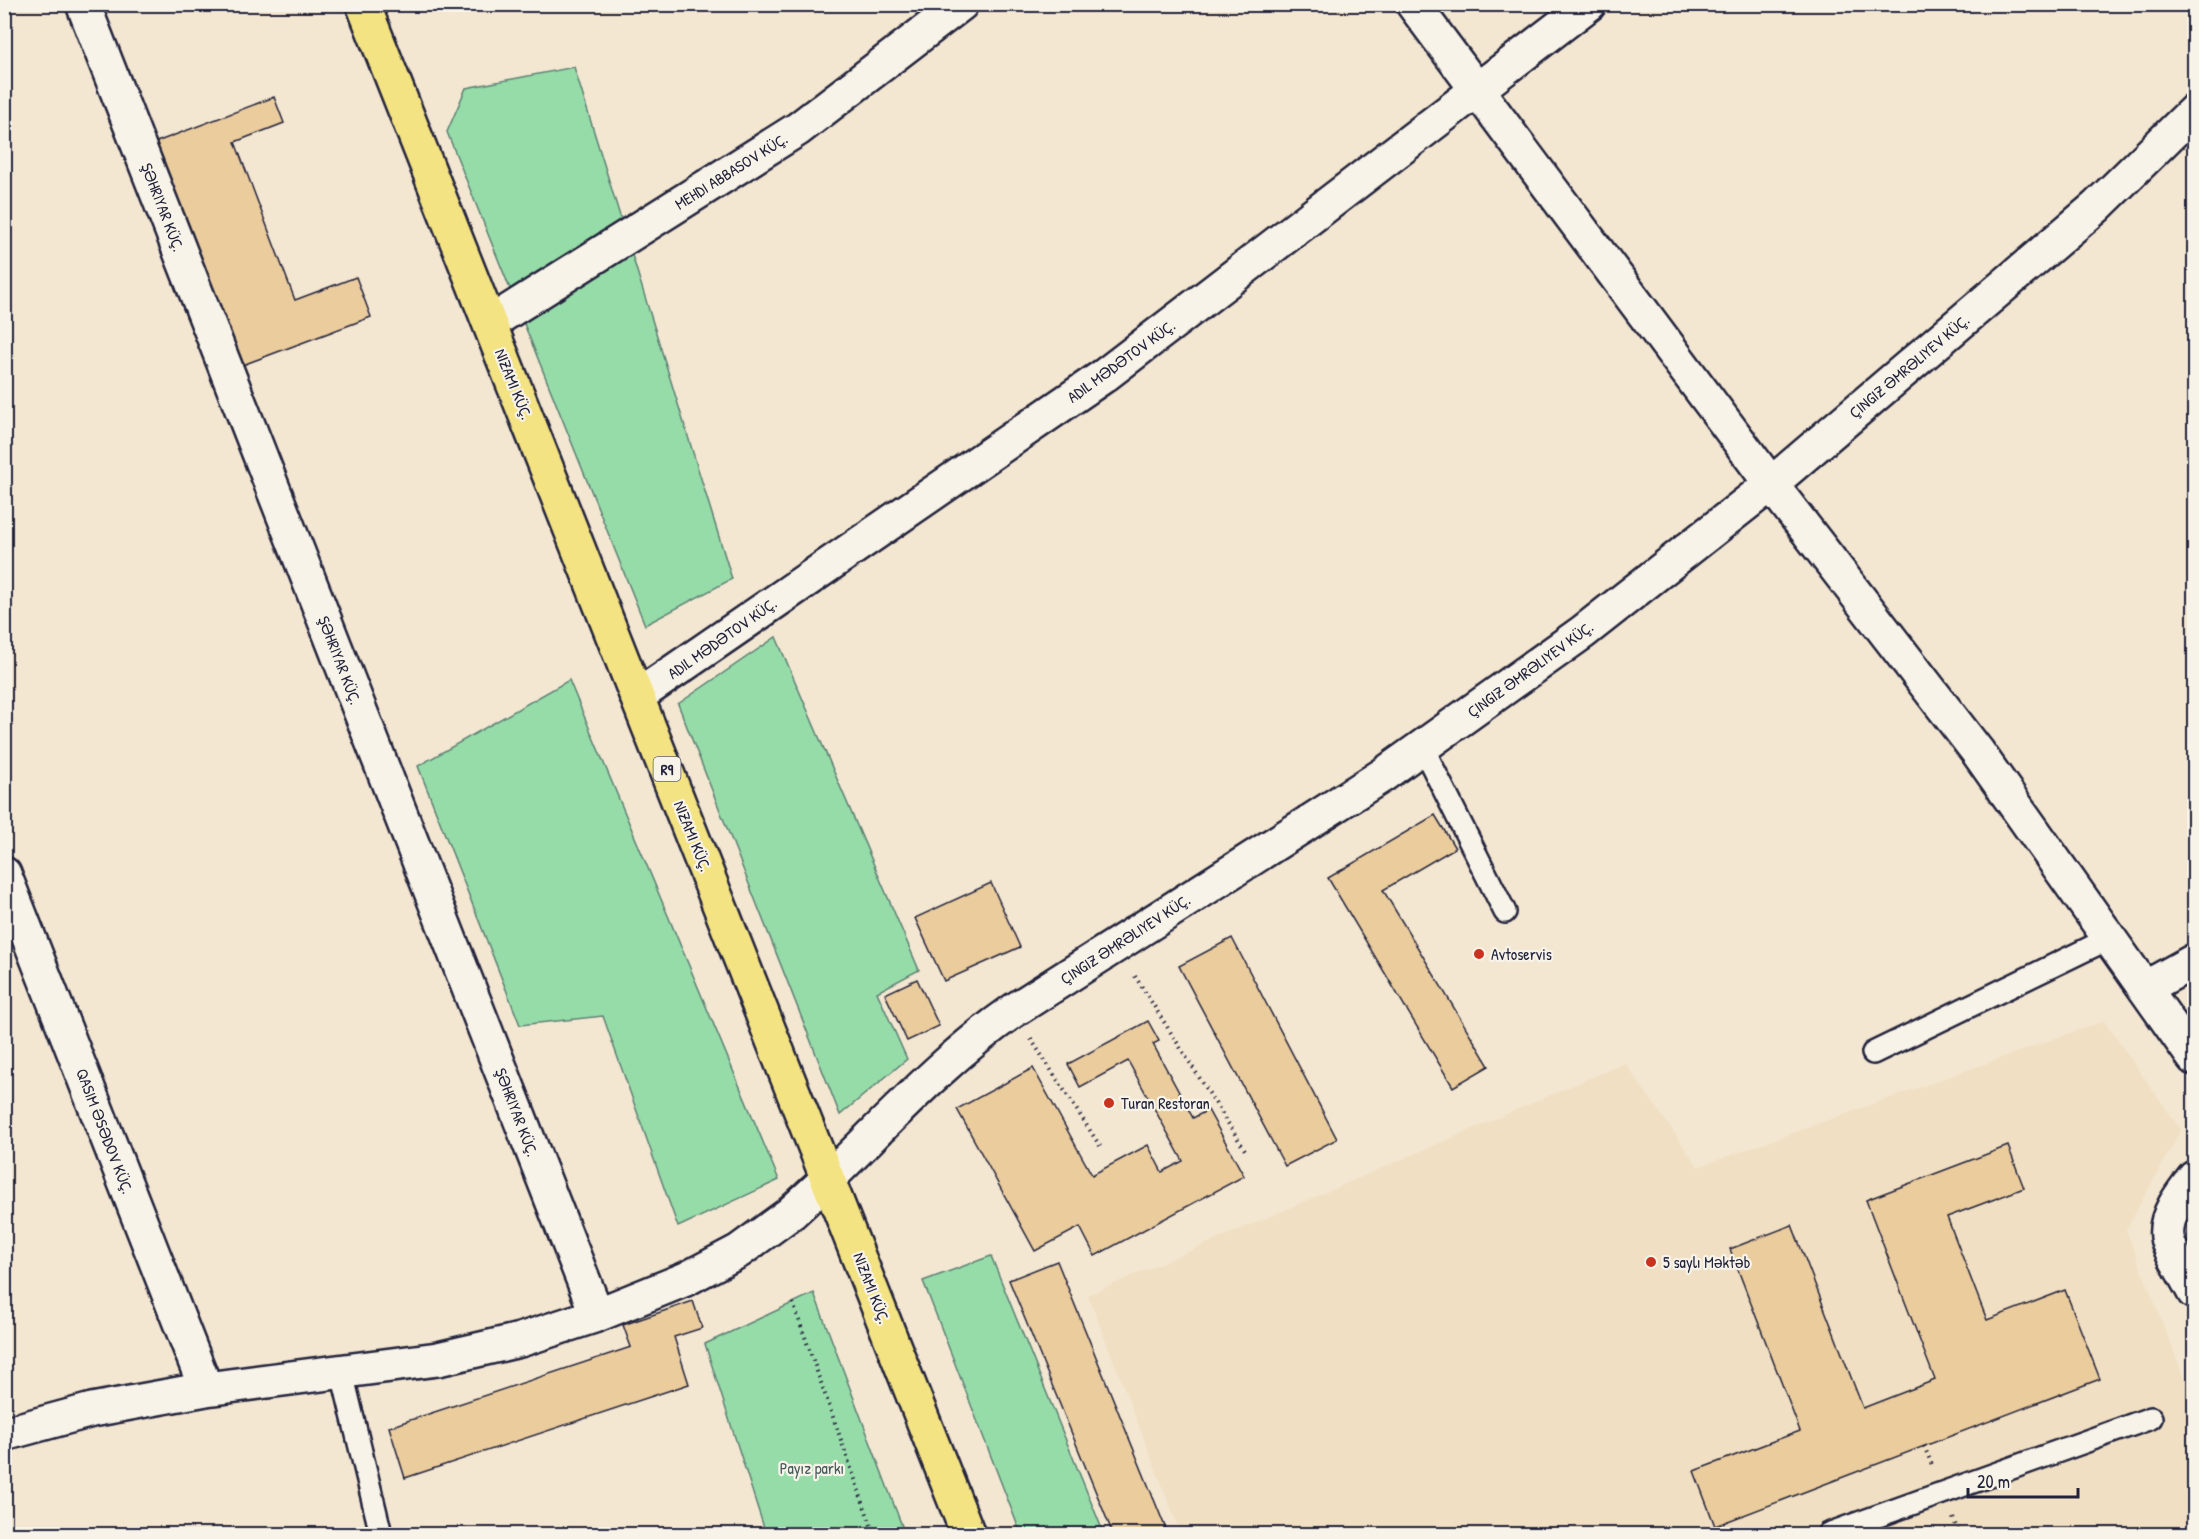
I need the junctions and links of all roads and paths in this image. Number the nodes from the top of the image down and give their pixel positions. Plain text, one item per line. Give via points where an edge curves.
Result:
1 (83, 4) edge
2 (363, 4) edge
3 (962, 4) edge
4 (1413, 4) edge
5 (1589, 4) edge
6 (1478, 90) junction
7 (2194, 111) edge
8 (490, 323) junction
9 (1771, 484) junction
10 (638, 696) junction
11 (1422, 746) junction
12 (4, 874) edge
13 (1505, 912) dead end
14 (2110, 938) junction
15 (1115, 945) junction
16 (2194, 960) edge
17 (2147, 987) junction
18 (1013, 1011) junction
19 (1873, 1053) dead end
20 (2194, 1058) edge
21 (1100, 1146) dead end
22 (1245, 1150) dead end
23 (829, 1178) junction
24 (2194, 1178) edge
25 (2194, 1292) edge
26 (794, 1303) dead end
27 (597, 1315) junction
28 (342, 1373) junction
29 (206, 1389) junction
30 (2151, 1418) dead end
31 (4, 1434) edge
32 (381, 1534) edge
33 (874, 1534) edge
34 (968, 1534) edge
35 (1828, 1534) edge

1 - 27 street, ŞƏHRIYAR KÜÇ.
2 - 8 highway, NIZAMI KÜÇ. / R9
3 - 8 street, MEHDI ABBASOV KÜÇ. via 798,129
4 - 6 street
5 - 6 street, ADIL MƏDƏTOV KÜÇ.
6 - 9 street
6 - 10 street, ADIL MƏDƏTOV KÜÇ. via 1105,375
7 - 9 street, ÇINGIZ ƏMRƏLIYEV KÜÇ. via 2096,207
8 - 10 highway, NIZAMI KÜÇ. / R9
9 - 11 street, ÇINGIZ ƏMRƏLIYEV KÜÇ. via 1583,632
9 - 14 street via 1977,751
10 - 23 highway, NIZAMI KÜÇ. / R9
11 - 13 lane
11 - 15 street, ÇINGIZ ƏMRƏLIYEV KÜÇ. via 1383,775
12 - 29 street
14 - 17 street
14 - 19 lane
15 - 18 street, ÇINGIZ ƏMRƏLIYEV KÜÇ.
15 - 22 path
16 - 17 street
17 - 20 street
18 - 21 path
18 - 23 street, ÇINGIZ ƏMRƏLIYEV KÜÇ. via 936,1071
23 - 27 street, ÇINGIZ ƏMRƏLIYEV KÜÇ. via 739,1251 686,1279
23 - 34 highway, NIZAMI KÜÇ. / R9
24 - 25 street via 2170,1216 2167,1237
26 - 33 path
27 - 28 street, ÇINGIZ ƏMRƏLIYEV KÜÇ. via 438,1359
28 - 29 street, ÇINGIZ ƏMRƏLIYEV KÜÇ.
28 - 32 lane
29 - 31 street, ÇINGIZ ƏMRƏLIYEV KÜÇ. via 92,1410
30 - 35 lane

